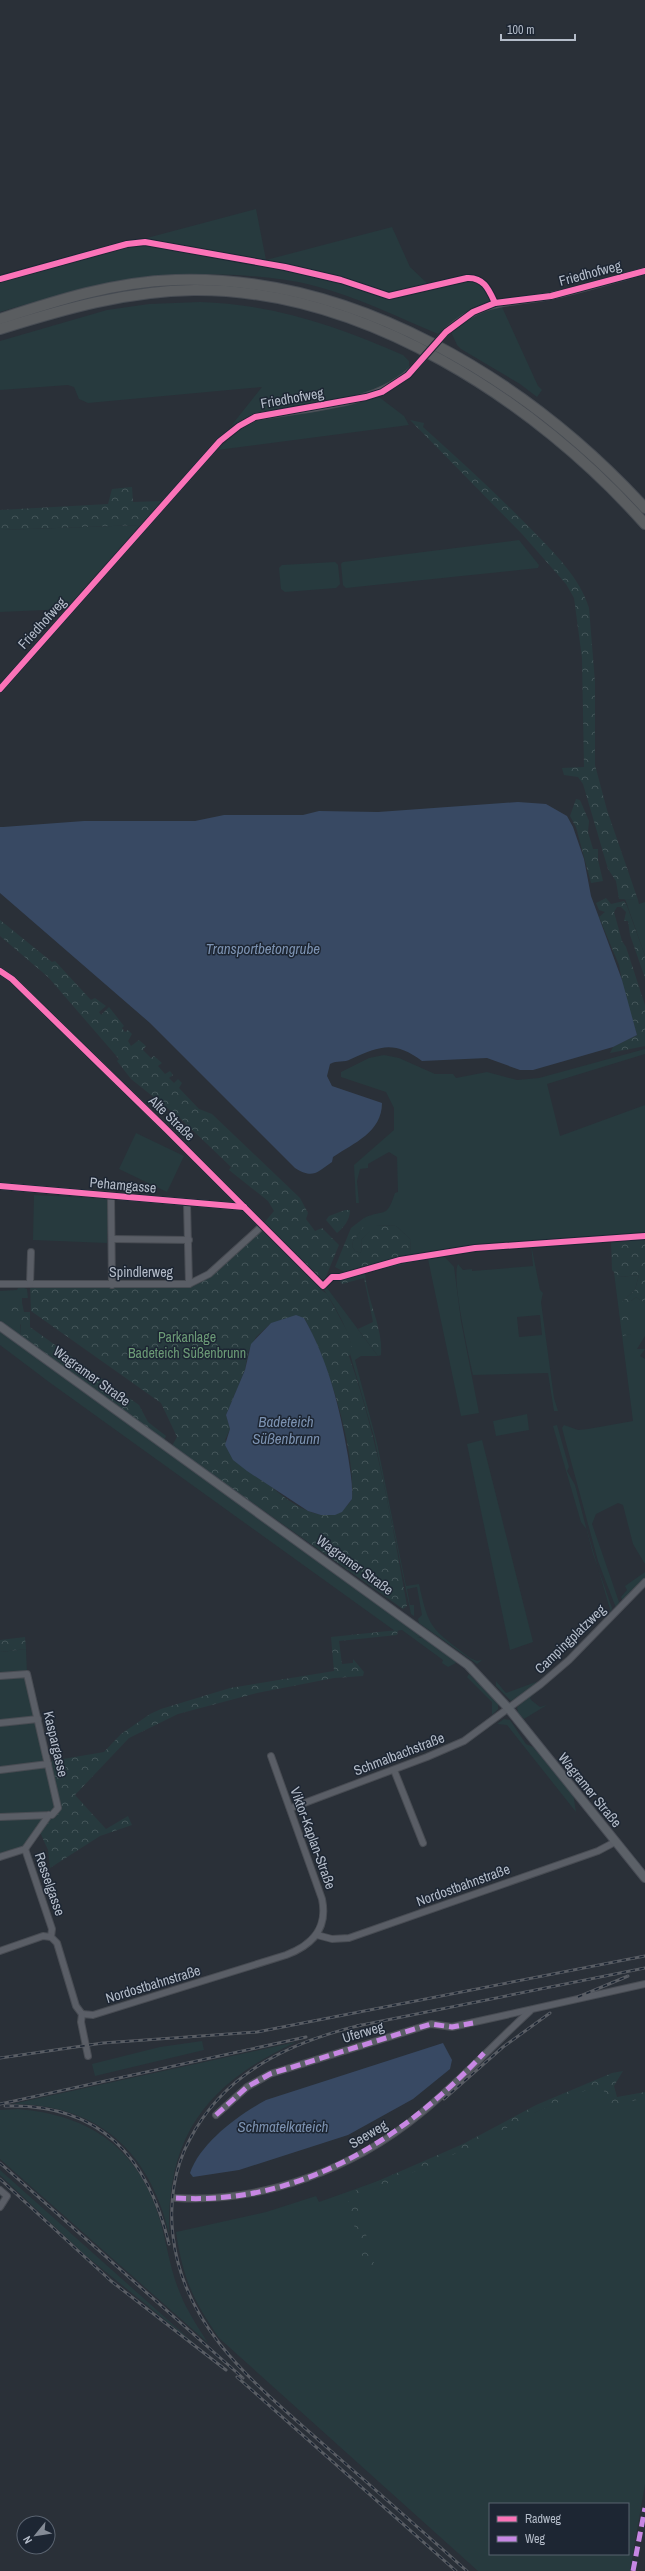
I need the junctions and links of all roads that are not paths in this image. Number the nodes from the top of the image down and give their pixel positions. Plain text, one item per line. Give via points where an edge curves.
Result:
1 (645, 271) edge
2 (0, 318) edge
3 (0, 329) edge
4 (645, 508) edge
5 (645, 524) edge
6 (0, 689) edge
7 (0, 971) edge
8 (0, 1186) edge
9 (111, 1196) junction
10 (188, 1204) junction
11 (244, 1207) junction
12 (262, 1226) junction
13 (112, 1239) junction
14 (189, 1240) junction
15 (31, 1252) dead end
16 (0, 1284) edge
17 (30, 1284) junction
18 (112, 1284) junction
19 (189, 1284) junction
20 (323, 1286) dead end
21 (0, 1326) edge
22 (645, 1582) edge
23 (0, 1676) edge
24 (509, 1709) junction
25 (38, 1719) junction
26 (0, 1723) edge
27 (271, 1756) dead end
28 (48, 1764) junction
29 (0, 1770) edge
30 (394, 1770) junction
31 (291, 1808) junction
32 (49, 1815) junction
33 (0, 1817) edge
34 (423, 1842) dead end
35 (615, 1842) junction
36 (25, 1849) junction
37 (0, 1857) edge
38 (645, 1878) edge
39 (319, 1932) junction
40 (51, 1937) junction
41 (0, 1951) edge
42 (645, 1984) edge
43 (531, 2010) junction
44 (82, 2014) junction
45 (88, 2056) dead end
46 (216, 2115) dead end
47 (0, 2190) edge
48 (176, 2198) dead end
49 (0, 2207) edge

1 - 6 street, Friedhofweg, bridge via 551,296 495,303 466,316 446,332 416,366 392,386 366,397 255,416 239,426 220,441
2 - 4 highway via 103,288 174,280 246,283 317,297 403,330 491,378 567,433
3 - 5 highway via 105,299 152,292 223,291 269,297 314,307 391,336 445,363 496,394 572,452
7 - 11 street, Alte Straße via 12,978
8 - 9 street, Pehamgasse
9 - 10 street, Pehamgasse
9 - 13 street
10 - 11 street, Pehamgasse
10 - 14 street
11 - 12 street, Alte Straße
12 - 19 street, Spindlerweg via 208,1274
12 - 20 street, Alte Straße
13 - 14 street
13 - 18 street
14 - 19 street
15 - 17 street
16 - 17 street, Spindlerweg
17 - 18 street, Spindlerweg
18 - 19 street, Spindlerweg
21 - 24 main road, Wagramer Straße via 436,1640 474,1670
22 - 24 street, Campingplatzweg via 570,1660
23 - 25 street, Kaspargasse via 27,1674
24 - 30 street, Schmalbachstraße via 455,1746
24 - 35 main road, Wagramer Straße
25 - 26 street
25 - 28 street, Kaspargasse
27 - 31 street, Viktor-Kaplan-Straße
28 - 29 street
28 - 32 street, Kaspargasse via 58,1808
30 - 31 street, Schmalbachstraße
30 - 34 street
31 - 39 street, Viktor-Kaplan-Straße via 322,1899 324,1912
32 - 33 street
32 - 36 street
35 - 38 main road, Wagramer Straße
35 - 39 street, Nordostbahnstraße via 350,1938 332,1939
36 - 37 street
36 - 40 street, Resselgasse via 52,1929
39 - 44 street, Nordostbahnstraße via 306,1946 286,1955 100,2013
40 - 41 street via 43,1936
40 - 44 street, Resselgasse via 57,1943 76,2006
42 - 43 street, Uferweg
43 - 46 street, Uferweg via 452,2027 429,2025 284,2069 254,2082
43 - 48 street, Seeweg via 418,2116 361,2154 304,2179 272,2188 227,2196
44 - 45 street via 81,2022
47 - 49 street via 7,2196

